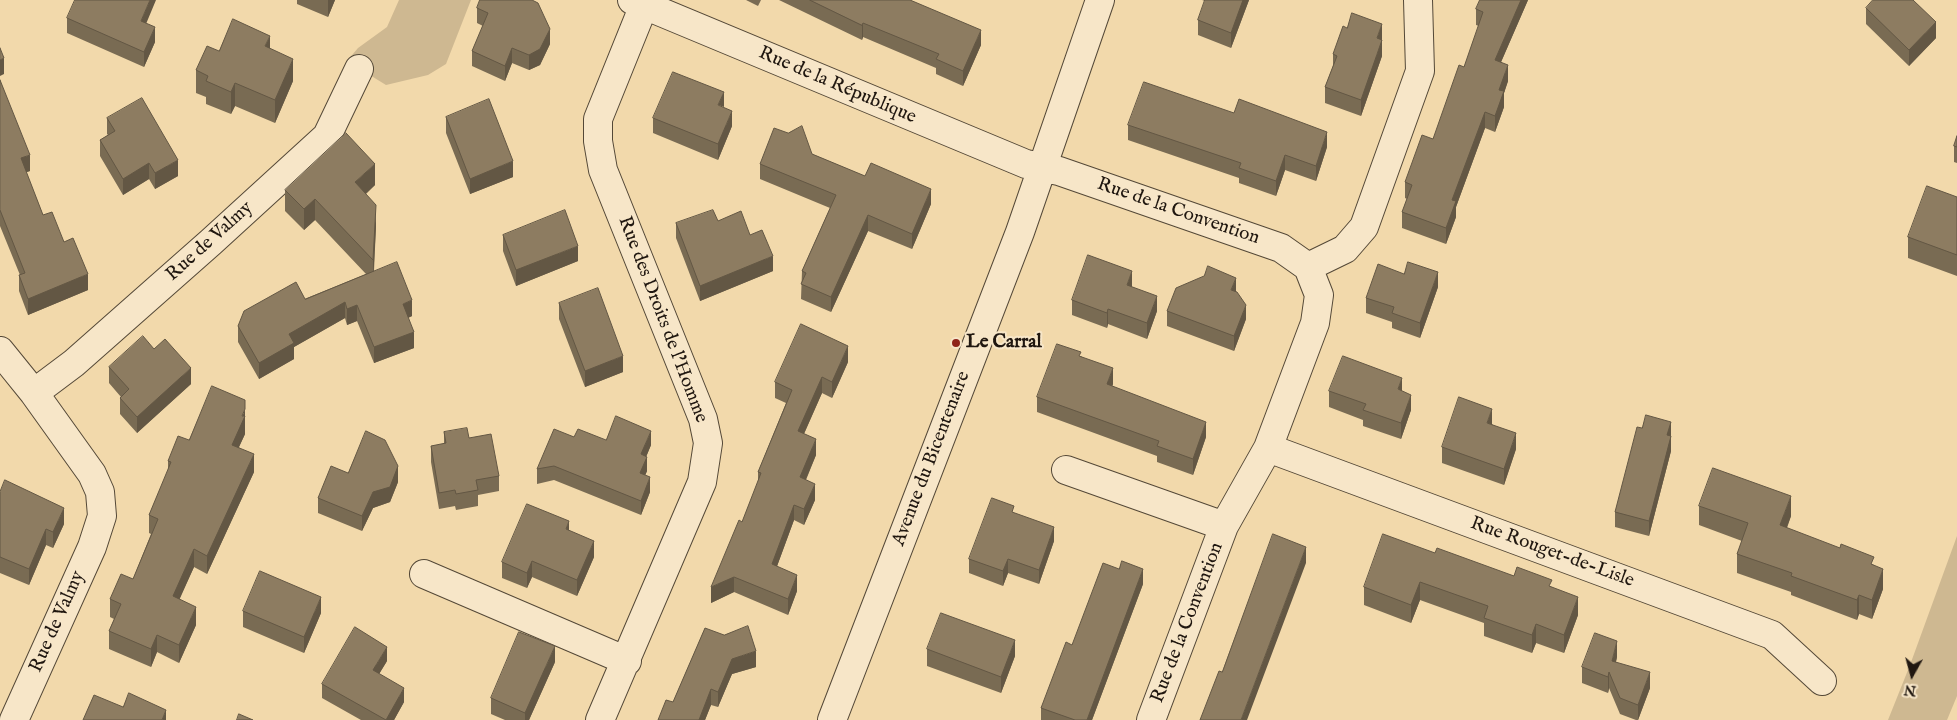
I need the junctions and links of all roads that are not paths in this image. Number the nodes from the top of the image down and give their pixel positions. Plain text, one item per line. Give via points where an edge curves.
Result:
1 (1100, 0) edge
2 (1418, 0) edge
3 (638, 2) edge
4 (359, 69) dead end
5 (1043, 168) junction
6 (1308, 267) junction
7 (0, 351) edge
8 (34, 393) junction
9 (1268, 448) junction
10 (1066, 470) dead end
11 (1224, 526) junction
12 (424, 574) dead end
13 (627, 661) junction
14 (1822, 680) dead end
15 (14, 720) edge
16 (600, 720) edge
17 (832, 720) edge
18 (1151, 720) edge

1 - 5 street, Avenue du Bicentenaire
2 - 6 street via 1420,71 1364,227 1345,249
3 - 5 street, Rue de la République via 1012,159
3 - 13 street, Rue des Droits de l'Homme via 598,119 598,141 604,170 703,419 708,443 702,482
4 - 8 street, Rue de Valmy via 327,136 212,242 74,363
5 - 6 street, Rue de la Convention via 1281,248
5 - 17 street, Avenue du Bicentenaire
6 - 9 street, Rue de la Convention via 1318,295 1315,323
7 - 8 street, Rue de Valmy
8 - 15 street, Rue de Valmy via 92,474 100,492 102,516 92,547
9 - 11 street, Rue de la Convention
9 - 14 street, Rue Rouget-de-Lisle via 1772,634
10 - 11 street, Rue de la Convention
11 - 18 street, Rue de la Convention
12 - 13 street
13 - 16 street, Rue des Droits de l'Homme

